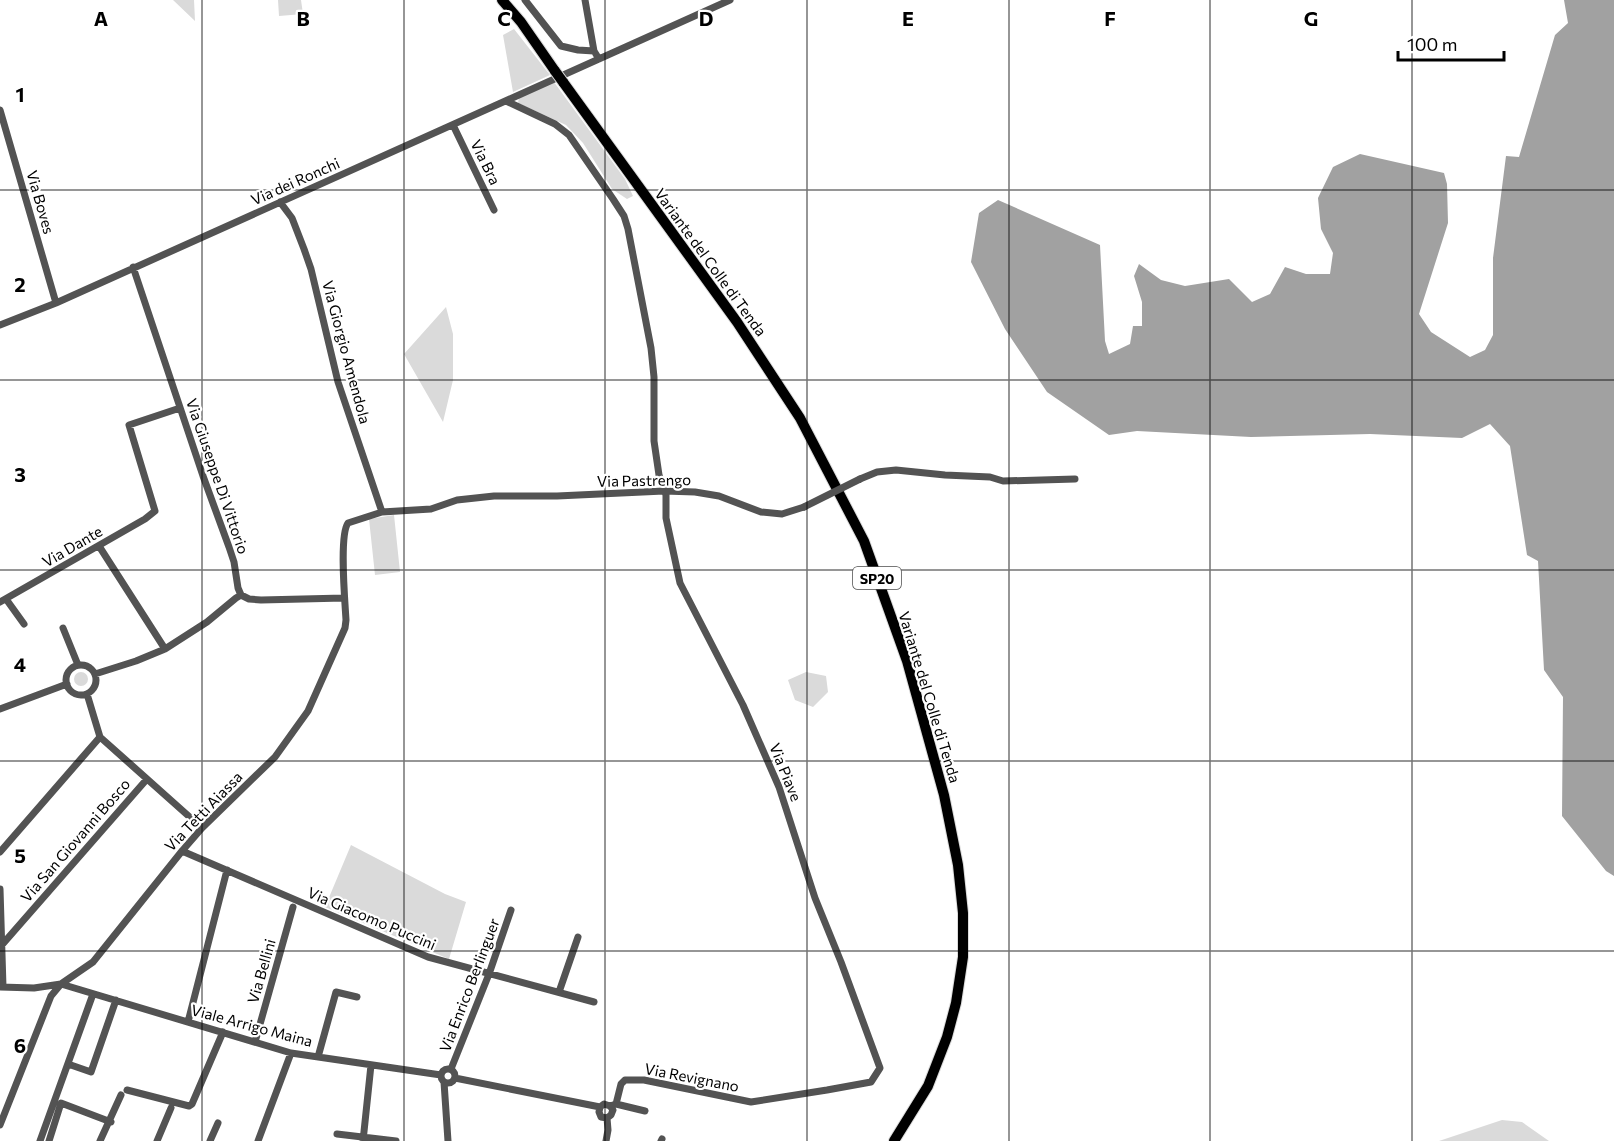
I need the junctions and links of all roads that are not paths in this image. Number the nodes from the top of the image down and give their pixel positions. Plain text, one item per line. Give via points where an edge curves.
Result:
1 (502, 0) edge
2 (525, 0) edge
3 (585, 0) edge
4 (730, 0) edge
5 (594, 51) junction
6 (600, 59) junction
7 (506, 101) junction
8 (0, 110) edge
9 (453, 125) junction
10 (280, 202) junction
11 (494, 210) dead end
12 (133, 267) junction
13 (56, 303) junction
14 (0, 325) edge
15 (180, 408) junction
16 (1075, 478) dead end
17 (664, 491) junction
18 (382, 512) junction
19 (99, 546) junction
20 (241, 595) junction
21 (344, 598) junction
22 (3, 601) edge
23 (24, 624) dead end
24 (63, 627) dead end
25 (165, 649) junction
26 (78, 665) junction
27 (95, 674) junction
28 (67, 684) junction
29 (87, 694) junction
30 (0, 709) edge
31 (100, 737) junction
32 (147, 779) junction
33 (202, 828) junction
34 (182, 851) junction
35 (0, 852) edge
36 (227, 870) junction
37 (0, 889) edge
38 (293, 908) dead end
39 (512, 910) dead end
40 (578, 937) dead end
41 (1, 946) edge
42 (489, 974) junction
43 (61, 984) junction
44 (2, 987) edge
45 (559, 992) junction
46 (93, 993) junction
47 (357, 997) dead end
48 (116, 1000) junction
49 (594, 1002) dead end
50 (188, 1022) junction
51 (222, 1032) junction
52 (255, 1042) junction
53 (291, 1053) junction
54 (318, 1057) junction
55 (68, 1064) junction
56 (371, 1065) junction
57 (880, 1068) joint
58 (451, 1069) junction
59 (455, 1078) junction
60 (442, 1079) junction
61 (613, 1105) junction
62 (600, 1107) junction
63 (171, 1108) dead end
64 (645, 1111) dead end
65 (607, 1118) junction
66 (109, 1122) junction
67 (218, 1123) dead end
68 (0, 1125) edge
69 (337, 1134) dead end
70 (363, 1139) edge
71 (40, 1141) edge
72 (49, 1141) edge
73 (100, 1141) edge
74 (157, 1141) edge
75 (210, 1141) edge
76 (258, 1141) edge
77 (396, 1141) edge
78 (448, 1141) edge
79 (606, 1141) edge
80 (894, 1141) edge

1 - 80 main road, Variante del Colle di Tenda / SP20, bridge via 737,322 800,418 864,541 907,661 944,795 958,865 963,957 947,1037 928,1086
2 - 5 street via 561,46
3 - 5 street
4 - 6 street, Via dei Ronchi
5 - 6 street
6 - 7 street, Via dei Ronchi
7 - 9 street, Via dei Ronchi
7 - 17 street, Via Piave via 555,124 569,135 624,216 651,348 654,441
8 - 13 street, Via Boves
9 - 10 street, Via dei Ronchi
9 - 11 street, Via Bra
10 - 12 street, Via dei Ronchi
10 - 18 street, Via Giorgio Amendola via 292,218 311,269 338,382
12 - 13 street, Via dei Ronchi
12 - 15 street, Via Giuseppe Di Vittorio
13 - 14 street, Via dei Ronchi
15 - 19 street, Via Dante via 129,425 155,511
15 - 20 street, Via Giuseppe Di Vittorio via 230,547
16 - 17 street, Via Pastrengo, bridge via 1003,481 896,470 877,472 782,514 761,512 709,494
17 - 18 street, Via Pastrengo via 494,496 457,500 431,509
17 - 57 street, Via Piave via 680,583 743,705 780,788 815,898
18 - 21 street, Via Tetti Aiassa via 345,526
19 - 22 street, Via Dante
19 - 25 street
20 - 21 street via 261,600
20 - 25 street
21 - 33 street, Via Tetti Aiassa via 345,628 308,711 275,758
22 - 23 street
24 - 26 street
25 - 27 street
26 - 27 street via 88,666
26 - 28 street via 69,670
27 - 29 street via 94,688
28 - 29 street via 72,692
28 - 30 street
29 - 31 street
31 - 32 street
31 - 35 street
32 - 33 street
32 - 41 street, Via San Giovanni Bosco
33 - 34 street, Via Tetti Aiassa
34 - 36 street, Via Giacomo Puccini
34 - 43 street, Via Tetti Aiassa via 93,962
36 - 42 street, Via Giacomo Puccini via 428,957
36 - 50 street
37 - 41 street
38 - 52 street, Via Bellini
39 - 42 street, Via Enrico Berlinguer
40 - 45 street
41 - 44 street
42 - 45 street, Via Giacomo Puccini
42 - 58 street, Via Enrico Berlinguer
43 - 44 street
43 - 46 street, Viale Arrigo Maina
43 - 68 street, Via Tetti Aiassa via 51,996
45 - 49 street, Via Giacomo Puccini
46 - 48 street, Viale Arrigo Maina
46 - 55 street
47 - 54 street via 336,992
48 - 50 street, Viale Arrigo Maina
48 - 55 street via 91,1072
50 - 51 street, Viale Arrigo Maina
51 - 52 street, Viale Arrigo Maina
51 - 66 street via 192,1104 124,1093
52 - 53 street, Viale Arrigo Maina
53 - 54 street, Viale Arrigo Maina
53 - 76 street
54 - 56 street, Viale Arrigo Maina
55 - 71 street
56 - 60 street, Viale Arrigo Maina
56 - 70 street
57 - 61 street, Via Revignano via 871,1082 751,1102 644,1080 625,1080
58 - 59 street
58 - 60 street via 444,1069
59 - 60 street via 449,1083
59 - 62 street
60 - 78 street
61 - 62 street
61 - 64 street
61 - 65 street, Via Revignano
62 - 65 street via 601,1117
63 - 74 street
65 - 79 street, Via Revignano
66 - 72 street via 61,1103
66 - 73 street
67 - 75 street
69 - 70 street
70 - 77 street

